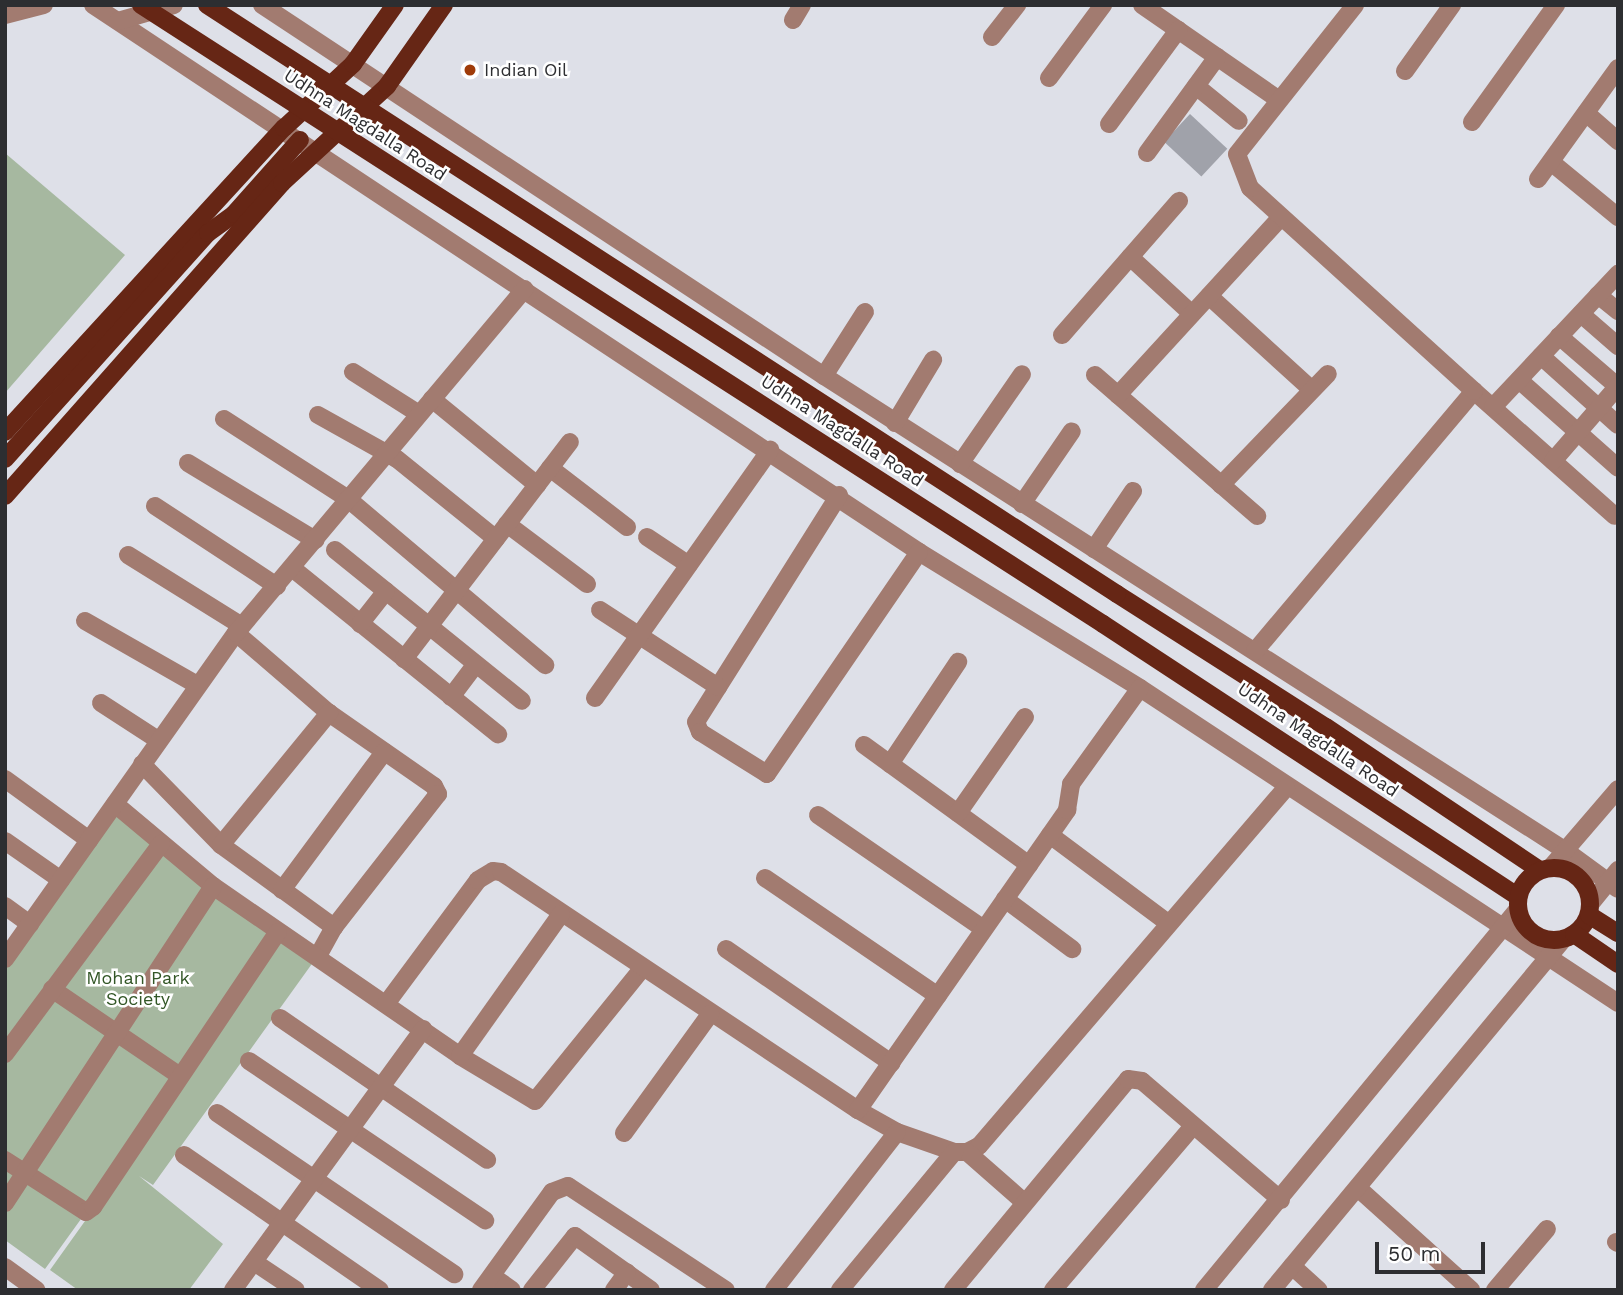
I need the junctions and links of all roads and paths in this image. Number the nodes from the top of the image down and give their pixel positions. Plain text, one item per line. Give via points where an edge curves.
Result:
1 (44, 5) edge
2 (93, 5) edge
3 (141, 5) edge
4 (174, 5) edge
5 (207, 5) edge
6 (261, 5) edge
7 (395, 5) edge
8 (444, 5) edge
9 (1017, 5) edge
10 (1103, 5) edge
11 (1142, 5) edge
12 (1355, 5) edge
13 (1452, 5) edge
14 (1556, 5) edge
15 (5, 15) edge
16 (118, 21) junction
17 (1178, 30) junction
18 (992, 37) dead end
19 (1217, 57) junction
20 (353, 64) junction
21 (1618, 68) edge
22 (1405, 71) dead end
23 (1049, 78) dead end
24 (387, 86) junction
25 (1196, 86) junction
26 (1278, 99) junction
27 (1586, 113) junction
28 (1239, 121) dead end
29 (1472, 122) dead end
30 (1110, 124) dead end
31 (284, 128) junction
32 (300, 140) junction
33 (1618, 141) edge
34 (315, 151) junction
35 (1147, 153) dead end
36 (1551, 162) junction
37 (1538, 179) dead end
38 (1179, 201) dead end
39 (1281, 217) junction
40 (1618, 217) edge
41 (1130, 257) junction
42 (1618, 274) edge
43 (525, 289) junction
44 (1598, 295) junction
45 (1209, 296) junction
46 (1618, 311) edge
47 (865, 312) dead end
48 (1192, 314) junction
49 (1581, 314) junction
50 (1062, 334) dead end
51 (1559, 336) junction
52 (1618, 346) edge
53 (1541, 356) junction
54 (933, 360) dead end
55 (353, 372) dead end
56 (1022, 374) dead end
57 (1328, 374) dead end
58 (1095, 375) dead end
59 (824, 376) junction
60 (1519, 380) junction
61 (1618, 387) edge
62 (1312, 390) junction
63 (1474, 391) junction
64 (1118, 395) junction
65 (432, 399) junction
66 (1493, 407) junction
67 (1598, 408) junction
68 (419, 414) junction
69 (318, 415) dead end
70 (224, 419) dead end
71 (895, 423) junction
72 (1618, 425) edge
73 (41, 431) junction
74 (1072, 431) dead end
75 (5, 432) edge
76 (1578, 432) junction
77 (570, 442) dead end
78 (770, 450) junction
79 (384, 455) junction
80 (5, 459) edge
81 (1553, 461) junction
82 (188, 463) dead end
83 (960, 464) junction
84 (550, 468) junction
85 (1618, 468) edge
86 (5, 481) edge
87 (537, 485) junction
88 (1222, 485) junction
89 (1133, 491) dead end
90 (839, 495) junction
91 (5, 496) edge
92 (348, 499) junction
93 (1022, 504) junction
94 (155, 506) dead end
95 (1257, 516) dead end
96 (1615, 516) dead end
97 (507, 524) junction
98 (626, 527) dead end
99 (646, 537) dead end
100 (495, 539) junction
101 (315, 540) junction
102 (1094, 549) junction
103 (335, 550) dead end
104 (919, 552) junction
105 (128, 555) dead end
106 (689, 565) junction
107 (292, 568) junction
108 (587, 584) dead end
109 (277, 586) junction
110 (456, 590) junction
111 (386, 591) junction
112 (600, 610) dead end
113 (85, 621) dead end
114 (360, 624) junction
115 (429, 626) junction
116 (239, 629) junction
117 (639, 635) junction
118 (1255, 651) junction
119 (404, 659) junction
120 (958, 662) dead end
121 (476, 664) junction
122 (545, 665) dead end
123 (197, 685) junction
124 (718, 687) junction
125 (1140, 688) junction
126 (452, 697) junction
127 (595, 698) dead end
128 (522, 701) dead end
129 (101, 703) dead end
130 (329, 713) junction
131 (1025, 717) dead end
132 (498, 734) dead end
133 (158, 740) junction
134 (864, 745) dead end
135 (384, 752) junction
136 (142, 764) junction
137 (890, 764) junction
138 (5, 779) edge
139 (1286, 788) junction
140 (1618, 789) edge
141 (115, 804) junction
142 (958, 813) junction
143 (818, 815) dead end
144 (1050, 835) junction
145 (89, 840) junction
146 (5, 841) edge
147 (161, 844) junction
148 (221, 845) junction
149 (1566, 852) junction
150 (1029, 865) junction
151 (1545, 868) junction
152 (765, 878) dead end
153 (61, 880) junction
154 (1614, 881) edge
155 (214, 886) junction
156 (282, 890) junction
157 (1005, 899) junction
158 (1518, 903) junction
159 (5, 906) edge
160 (1590, 909) junction
161 (561, 914) junction
162 (1168, 923) junction
163 (30, 924) junction
164 (334, 927) junction
165 (1507, 927) junction
166 (984, 929) junction
167 (278, 932) junction
168 (1618, 933) edge
169 (1569, 937) junction
170 (726, 949) dead end
171 (1072, 949) dead end
172 (319, 954) junction
173 (5, 960) edge
174 (1550, 960) junction
175 (1618, 964) edge
176 (642, 969) junction
177 (52, 989) junction
178 (938, 996) junction
179 (1618, 1003) edge
180 (386, 1004) junction
181 (710, 1014) junction
182 (280, 1018) dead end
183 (116, 1029) junction
184 (423, 1029) junction
185 (5, 1054) edge
186 (460, 1056) junction
187 (249, 1061) dead end
188 (891, 1063) junction
189 (180, 1076) junction
190 (381, 1089) junction
191 (858, 1110) junction
192 (217, 1113) dead end
193 (1193, 1126) junction
194 (351, 1131) junction
195 (897, 1132) junction
196 (624, 1133) dead end
197 (961, 1152) junction
198 (184, 1155) dead end
199 (5, 1160) edge
200 (486, 1160) dead end
201 (25, 1173) junction
202 (314, 1181) junction
203 (1359, 1189) junction
204 (1280, 1200) junction
205 (1024, 1202) junction
206 (5, 1203) edge
207 (485, 1220) dead end
208 (283, 1223) junction
209 (1547, 1229) dead end
210 (254, 1262) junction
211 (1292, 1266) junction
212 (5, 1267) edge
213 (627, 1272) junction
214 (454, 1274) dead end
215 (486, 1283) edge
216 (37, 1290) edge
217 (233, 1290) edge
218 (296, 1290) edge
219 (380, 1290) edge
220 (512, 1290) edge
221 (532, 1290) edge
222 (614, 1290) edge
223 (651, 1290) edge
224 (726, 1290) edge
225 (774, 1290) edge
226 (840, 1290) edge
227 (953, 1290) edge
228 (1053, 1290) edge
229 (1205, 1290) edge
230 (1272, 1290) edge
231 (1320, 1290) edge
232 (1471, 1290) edge
233 (1495, 1290) edge

1 - 15 street
2 - 16 street
3 - 158 main road, Udhna Magdalla Road, bridge via 1103,624
4 - 16 street
5 - 151 main road, Udhna Magdalla Road, bridge
6 - 20 street
7 - 20 main road
8 - 24 main road
9 - 18 street
10 - 23 street
11 - 17 street
12 - 26 street
13 - 22 street
14 - 29 street
16 - 31 street
17 - 19 street
17 - 30 street
19 - 25 street
19 - 26 street
20 - 24 street
20 - 31 main road
21 - 27 street
24 - 34 main road
24 - 59 street
25 - 28 street
25 - 35 street
26 - 39 street via 1237,154 1250,188
27 - 33 street
27 - 36 street
31 - 32 street
31 - 75 main road
32 - 34 street
32 - 73 main road via 234,214 221,242
34 - 43 street
34 - 91 main road
36 - 37 street
36 - 40 street
38 - 41 street
39 - 45 street
39 - 63 street
41 - 48 street
41 - 50 street
42 - 44 street
43 - 65 street
43 - 78 street
44 - 46 street
44 - 49 street
45 - 48 street
45 - 62 street
47 - 59 street
48 - 64 street
49 - 51 street
49 - 52 street
51 - 53 street
51 - 61 street
53 - 60 street
53 - 67 street
54 - 71 street
55 - 68 street
56 - 83 street
57 - 62 street
58 - 64 street
59 - 71 street
60 - 66 street
60 - 76 street
61 - 67 street
62 - 88 street
63 - 66 street
63 - 118 street
64 - 88 street
65 - 68 street
65 - 87 street
66 - 81 street
67 - 72 street
67 - 76 street
68 - 79 street
69 - 79 street
70 - 92 street
71 - 83 street
73 - 80 main road
73 - 86 main road
74 - 93 street
76 - 81 street
76 - 85 street
77 - 84 street
78 - 90 street
78 - 106 street
79 - 92 street
79 - 100 street via 397,459
81 - 96 street
82 - 101 street
83 - 93 street
84 - 87 street
84 - 98 street
87 - 97 street
88 - 95 street
89 - 102 street
90 - 104 street
90 - 124 street
92 - 101 street
92 - 110 street
93 - 102 street
94 - 109 street
97 - 100 street
97 - 108 street
99 - 106 street
100 - 110 street
101 - 107 street
102 - 118 street
103 - 111 street
104 - 124 street via 767,774 695,727
104 - 125 street
105 - 116 street
106 - 117 street
107 - 109 street
107 - 114 street
109 - 116 street
110 - 115 street
110 - 122 street
111 - 114 street
111 - 115 street
112 - 117 street
113 - 123 street
114 - 119 street
115 - 119 street
115 - 121 street
116 - 123 street
116 - 130 street
117 - 124 street
117 - 127 street
118 - 149 street
119 - 126 street
120 - 137 street
121 - 126 street
121 - 128 street
123 - 133 street
125 - 139 street
125 - 144 street via 1071,784 1067,810
126 - 132 street
129 - 133 street
130 - 135 street
130 - 148 street
131 - 142 street
133 - 136 street
134 - 137 street
135 - 156 street
135 - 164 street via 434,786 437,797
136 - 141 street
136 - 148 street
137 - 142 street
138 - 145 street
139 - 162 street
139 - 165 street
140 - 149 street
141 - 145 street
141 - 147 street
142 - 150 street
143 - 166 street
144 - 150 street
144 - 162 street
145 - 153 street
146 - 153 street
147 - 155 street
147 - 177 street
148 - 156 street
149 - 151 street
149 - 154 street
150 - 157 street
151 - 158 main road via 1522,886
151 - 160 main road, Udhna Magdalla Road via 1574,873 1588,891
152 - 178 street
153 - 163 street
154 - 160 street
155 - 167 street
155 - 183 street
156 - 164 street
157 - 166 street
157 - 171 street
158 - 165 street
158 - 169 main road, Udhna Magdalla Road via 1529,930 1551,940
159 - 163 street
160 - 168 main road, Udhna Magdalla Road
160 - 169 main road
161 - 176 street
161 - 180 street via 501,872 486,874
161 - 186 street
162 - 197 street via 979,1146
163 - 173 street
164 - 172 street
165 - 174 street
165 - 204 street
166 - 178 street
167 - 172 street
167 - 189 street
169 - 174 street
169 - 175 main road, Udhna Magdalla Road
170 - 188 street
172 - 180 street
174 - 179 street
174 - 203 street
176 - 181 street
176 - 186 street via 535,1101
177 - 183 street
177 - 185 street
178 - 188 street
180 - 184 street
181 - 191 street
181 - 196 street
182 - 190 street
183 - 189 street
183 - 201 street
184 - 186 street
184 - 190 street
187 - 194 street
188 - 191 street
189 - 201 street via 93,1208 86,1212
190 - 194 street
190 - 200 street
191 - 195 street
192 - 202 street
193 - 204 street
193 - 205 street via 1142,1081 1128,1079
193 - 228 street
194 - 202 street
194 - 207 street
195 - 197 street
195 - 225 street
197 - 205 street
197 - 226 street
198 - 208 street
199 - 201 street
201 - 206 street
202 - 208 street
202 - 214 street
203 - 211 street
203 - 232 street
204 - 229 street
205 - 227 street
208 - 210 street
208 - 219 street
209 - 233 street
210 - 217 street
210 - 218 street
211 - 230 street
211 - 231 street
212 - 216 street
213 - 221 street via 575,1236
213 - 222 street
213 - 223 street
215 - 220 street
215 - 224 street via 552,1192 568,1186

